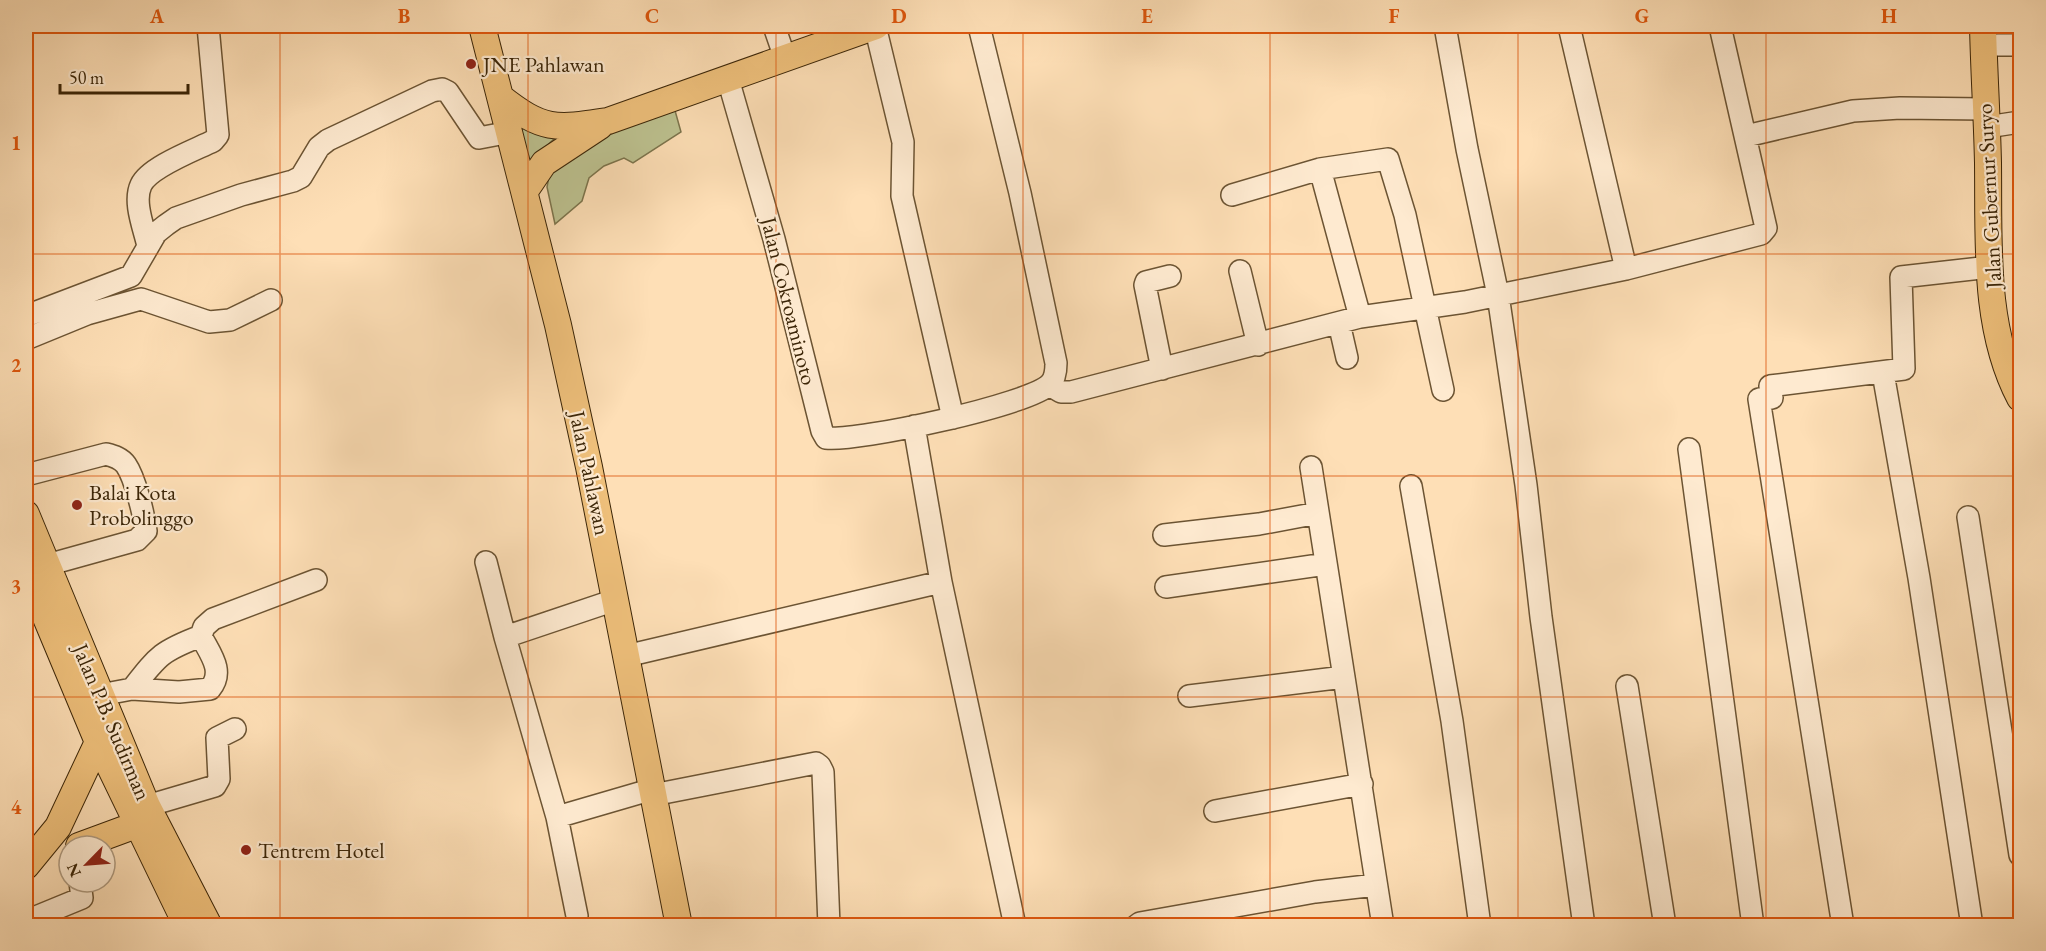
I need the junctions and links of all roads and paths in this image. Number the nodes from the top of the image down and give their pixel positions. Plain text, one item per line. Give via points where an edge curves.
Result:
1 (208, 26) edge
2 (482, 26) edge
3 (774, 26) edge
4 (876, 26) edge
5 (979, 26) edge
6 (1445, 26) edge
7 (1569, 26) edge
8 (1720, 26) edge
9 (1983, 35) edge
10 (2020, 45) edge
11 (785, 58) junction
12 (728, 79) junction
13 (501, 97) junction
14 (1986, 118) junction
15 (608, 121) junction
16 (2020, 122) edge
17 (510, 132) junction
18 (1746, 135) junction
19 (1320, 169) junction
20 (525, 191) junction
21 (1232, 195) dead end
22 (148, 246) junction
23 (1990, 267) junction
24 (1626, 269) junction
25 (1240, 272) dead end
26 (131, 276) junction
27 (1170, 276) dead end
28 (1498, 295) junction
29 (141, 299) junction
30 (271, 300) dead end
31 (82, 305) junction
32 (1424, 306) junction
33 (26, 316) edge
34 (1360, 317) junction
35 (1338, 323) junction
36 (26, 339) edge
37 (1258, 345) junction
38 (1347, 358) dead end
39 (1162, 369) junction
40 (1883, 373) junction
41 (1049, 385) junction
42 (1443, 390) dead end
43 (2020, 398) edge
44 (953, 418) junction
45 (914, 426) junction
46 (1689, 448) dead end
47 (1311, 467) dead end
48 (26, 475) edge
49 (1411, 486) dead end
50 (1318, 513) junction
51 (26, 515) edge
52 (1968, 517) dead end
53 (1164, 535) dead end
54 (486, 562) dead end
55 (1326, 564) junction
56 (36, 568) edge
57 (316, 580) dead end
58 (941, 582) junction
59 (1166, 587) dead end
60 (615, 600) junction
61 (201, 636) junction
62 (504, 637) junction
63 (626, 656) junction
64 (1344, 677) junction
65 (1627, 686) dead end
66 (132, 689) junction
67 (100, 695) junction
68 (1189, 696) dead end
69 (235, 729) dead end
70 (98, 742) junction
71 (1362, 784) junction
72 (653, 792) junction
73 (154, 809) junction
74 (1215, 811) dead end
75 (557, 817) junction
76 (103, 834) edge
77 (57, 854) edge
78 (2020, 855) edge
79 (26, 866) edge
80 (1376, 885) junction
81 (82, 894) edge
82 (577, 916) dead end
83 (26, 921) edge
84 (188, 926) edge
85 (209, 926) edge
86 (679, 926) edge
87 (829, 926) edge
88 (1015, 926) edge
89 (1136, 926) edge
90 (1383, 926) edge
91 (1480, 926) edge
92 (1584, 926) edge
93 (1665, 926) edge
94 (1754, 926) edge
95 (1843, 926) edge
96 (1972, 926) edge

1 - 22 street via 218,135 149,174 141,186 140,215
2 - 13 main road, Jalan Pahlawan
3 - 11 street
4 - 11 main road
4 - 44 street via 903,142 902,196
5 - 41 street via 1056,363
6 - 28 street
7 - 24 street
8 - 18 street
9 - 10 street
9 - 14 main road, Jalan Gubernur Suryo
11 - 12 main road
12 - 15 main road
12 - 45 street, Jalan Cokroaminoto via 774,239 822,431 830,439
13 - 15 main road via 527,118 545,125 572,127
13 - 17 main road, Jalan Pahlawan
14 - 16 street
14 - 18 street via 1900,108 1853,111
14 - 23 main road, Jalan Gubernur Suryo
15 - 20 main road via 544,163
17 - 20 main road, Jalan Pahlawan
17 - 22 street via 479,138 448,92 432,91 328,140 319,147 302,177 176,218 156,233
18 - 24 street via 1765,232
19 - 21 street
19 - 32 street via 1388,159 1405,215
19 - 34 street
20 - 60 main road, Jalan Pahlawan via 590,467
22 - 26 street
23 - 40 street via 1901,277 1905,368
23 - 43 main road, Jalan Gubernur Suryo via 1999,345
24 - 28 street
25 - 37 street
26 - 29 street
26 - 31 street
27 - 39 street via 1145,283
28 - 32 street
28 - 92 street
29 - 30 street via 208,322 230,320
29 - 31 street
31 - 33 street
31 - 36 street
32 - 34 street
32 - 42 street
34 - 35 street
35 - 37 street
35 - 38 street
37 - 39 street
39 - 41 street via 1071,393
40 - 95 street via 1770,386 1772,398 1759,399
40 - 96 street via 1921,589
41 - 44 street via 1003,405
44 - 45 street
45 - 58 street
46 - 94 street
47 - 50 street
48 - 56 street via 106,454 118,457 127,466 145,521 146,531 137,540
49 - 91 street via 1452,721
50 - 53 street
50 - 55 street
51 - 56 main road, Jalan P.B. Sudirman
52 - 78 street
54 - 62 street
55 - 59 street
55 - 64 street
56 - 67 main road, Jalan P.B. Sudirman
56 - 70 main road, Jalan P.B. Sudirman
57 - 61 street via 213,619
58 - 63 street
58 - 88 street
60 - 62 street
60 - 63 main road, Jalan Pahlawan
61 - 66 street via 159,656
61 - 66 street via 219,671 210,689
62 - 75 street
63 - 72 main road, Jalan Pahlawan
64 - 68 street
64 - 71 street
65 - 93 street
66 - 67 street
67 - 73 main road, Jalan P.B. Sudirman
69 - 73 street via 217,738 219,778 215,786
70 - 73 main road, Jalan P.B. Sudirman
70 - 79 main road via 58,827
71 - 74 street
71 - 80 street
72 - 75 street
72 - 86 main road, Jalan Pahlawan
72 - 87 street via 816,763 820,766
73 - 76 main road
73 - 84 main road, Jalan P.B. Sudirman
73 - 85 main road, Jalan P.B. Sudirman
75 - 82 street
77 - 79 main road
80 - 89 street via 1303,894
80 - 90 street
81 - 83 street via 82,898

